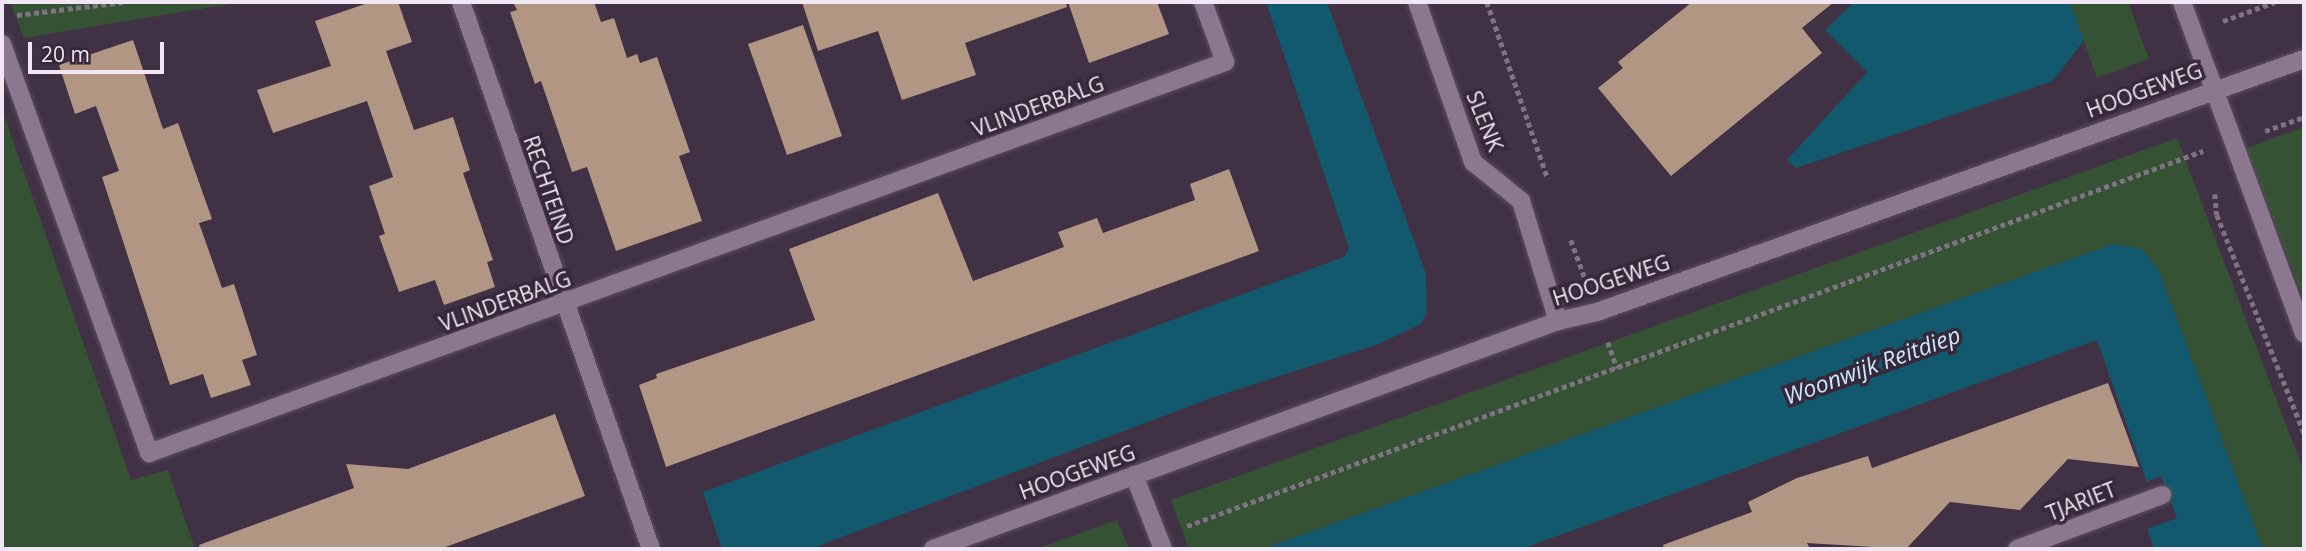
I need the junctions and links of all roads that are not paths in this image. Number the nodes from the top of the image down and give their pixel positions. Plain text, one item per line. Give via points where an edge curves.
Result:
1 (461, 2) edge
2 (1203, 2) edge
3 (1417, 2) edge
4 (2182, 2) edge
5 (2, 44) edge
6 (2304, 59) edge
7 (2214, 89) junction
8 (563, 305) junction
9 (1558, 321) junction
10 (2304, 333) edge
11 (1134, 475) junction
12 (2162, 495) dead end
13 (1161, 543) edge
14 (651, 549) edge
15 (933, 549) edge
16 (2017, 549) edge

1 - 8 street, RECHTEIND
2 - 8 street, VLINDERBALG via 1224,62
3 - 9 street, SLENK via 1473,162 1521,201
4 - 7 street
5 - 8 street, VLINDERBALG via 149,453
6 - 7 street, HOOGEWEG
7 - 9 street, HOOGEWEG via 1597,312
7 - 10 street
8 - 14 street, RECHTEIND
9 - 11 street, HOOGEWEG
11 - 13 street
11 - 15 street, HOOGEWEG
12 - 16 street, TJARIET

